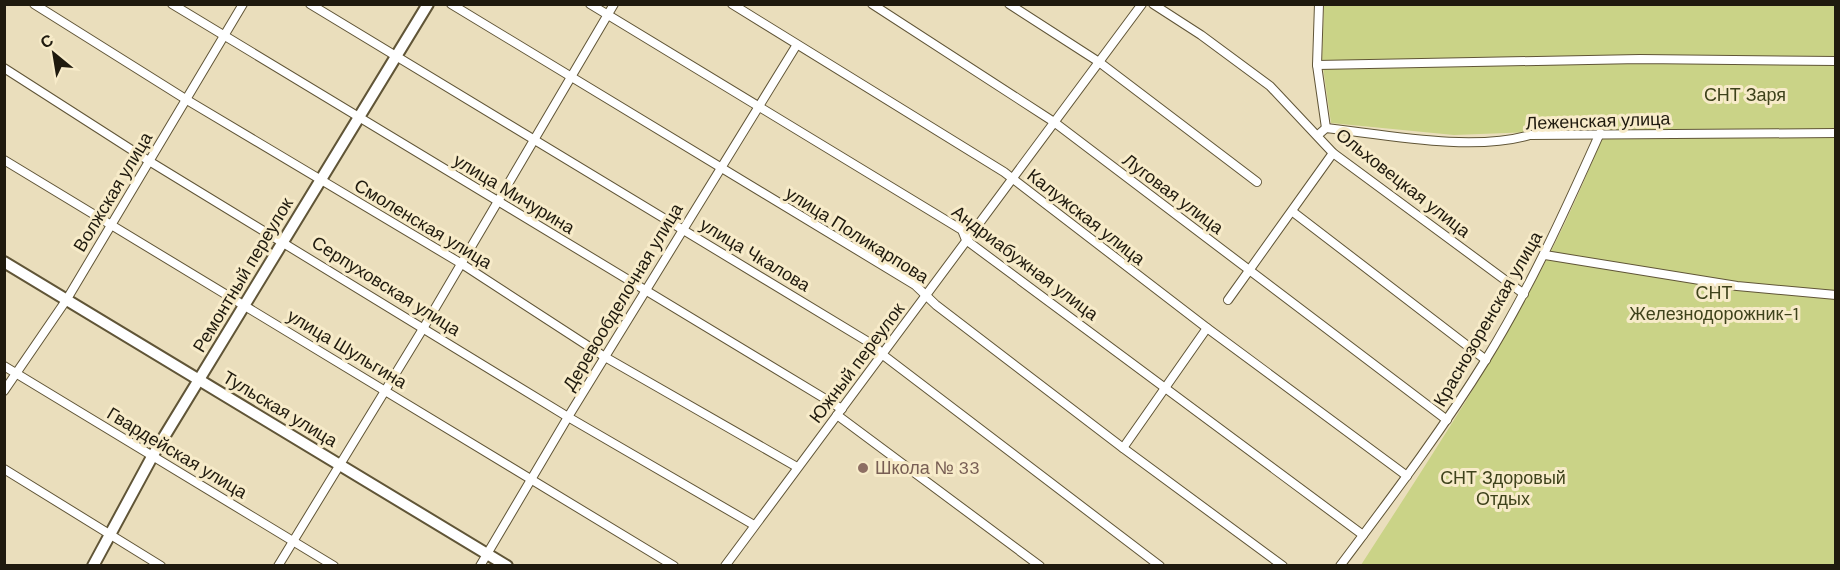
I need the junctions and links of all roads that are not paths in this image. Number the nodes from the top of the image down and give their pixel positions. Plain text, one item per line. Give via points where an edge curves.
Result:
1 (34, 4) edge
2 (172, 4) edge
3 (243, 4) edge
4 (310, 4) edge
5 (428, 4) edge
6 (451, 4) edge
7 (590, 4) edge
8 (614, 4) edge
9 (732, 4) edge
10 (872, 4) edge
11 (1009, 4) edge
12 (1142, 4) edge
13 (1153, 4) edge
14 (1319, 4) edge
15 (608, 15) junction
16 (224, 36) junction
17 (796, 46) junction
18 (396, 56) junction
19 (1836, 61) edge
20 (1099, 62) junction
21 (1317, 64) junction
22 (4, 68) edge
23 (572, 78) junction
24 (187, 100) junction
25 (758, 107) junction
26 (358, 118) junction
27 (1054, 122) junction
28 (1326, 128) junction
29 (1600, 133) junction
30 (1836, 133) edge
31 (1318, 135) junction
32 (536, 140) junction
33 (1333, 153) junction
34 (4, 160) edge
35 (149, 161) junction
36 (719, 168) junction
37 (1012, 178) junction
38 (319, 179) junction
39 (1257, 182) dead end
40 (498, 202) junction
41 (1293, 212) junction
42 (110, 225) junction
43 (682, 229) junction
44 (282, 240) junction
45 (966, 240) junction
46 (1545, 255) junction
47 (4, 262) edge
48 (462, 264) junction
49 (1249, 270) junction
50 (646, 291) junction
51 (1524, 294) junction
52 (926, 295) junction
53 (1836, 295) edge
54 (67, 299) junction
55 (1228, 300) dead end
56 (243, 305) junction
57 (424, 327) junction
58 (1207, 328) junction
59 (883, 355) junction
60 (605, 357) junction
61 (1486, 360) junction
62 (4, 366) edge
63 (17, 374) junction
64 (200, 380) junction
65 (1165, 387) junction
66 (386, 389) junction
67 (4, 391) edge
68 (840, 412) junction
69 (568, 417) junction
70 (1447, 420) junction
71 (1123, 448) junction
72 (153, 455) junction
73 (340, 464) junction
74 (797, 467) junction
75 (4, 469) edge
76 (1407, 476) junction
77 (533, 478) junction
78 (754, 525) junction
79 (111, 534) junction
80 (1363, 535) junction
81 (293, 541) junction
82 (487, 553) junction
83 (1036, 564) edge
84 (93, 566) edge
85 (161, 566) edge
86 (278, 566) edge
87 (334, 566) edge
88 (480, 566) edge
89 (507, 566) edge
90 (674, 566) edge
91 (724, 566) edge
92 (1160, 566) edge
93 (1283, 566) edge
94 (1340, 566) edge

1 - 24 street, Смоленская улица
2 - 16 street, улица Мичурина
3 - 16 street, Волжская улица
4 - 18 street, улица Чкалова
5 - 18 main road, Ремонтный переулок
6 - 23 street, улица Поликарпова
7 - 15 street, Андриабужная улица
8 - 15 street
9 - 17 street, Калужская улица
10 - 27 street, Луговая улица
11 - 20 street
12 - 20 street, Южный переулок
13 - 31 street, Ольховецкая улица via 1270,86
14 - 21 street
15 - 23 street
15 - 25 street, Андриабужная улица
16 - 24 street, Волжская улица
16 - 26 street, улица Мичурина
17 - 25 street, Деревообделочная улица
17 - 37 street, Калужская улица
18 - 26 main road, Ремонтный переулок
18 - 32 street, улица Чкалова
19 - 21 street via 1629,59
20 - 27 street, Южный переулок
20 - 39 street
21 - 28 street
22 - 35 street, Серпуховская улица
23 - 32 street
23 - 36 street, улица Поликарпова
24 - 35 street, Волжская улица
24 - 38 street, Смоленская улица
25 - 36 street, Деревообделочная улица
25 - 45 street, Андриабужная улица via 962,230
26 - 38 main road, Ремонтный переулок
26 - 40 street, улица Мичурина
27 - 37 street, Южный переулок
27 - 49 street, Луговая улица
28 - 29 street, Леженская улица via 1422,140 1510,141 1530,135
28 - 31 street
29 - 30 street, Леженская улица
29 - 46 street, Краснозоренская улица
31 - 33 street, Ольховецкая улица
32 - 40 street
32 - 43 street, улица Чкалова
33 - 41 street
33 - 51 street, Ольховецкая улица
34 - 42 street, улица Шульгина
35 - 42 street, Волжская улица
35 - 44 street, Серпуховская улица
36 - 43 street, Деревообделочная улица
36 - 52 street, улица Поликарпова
37 - 45 street, Южный переулок
37 - 58 street, Калужская улица
38 - 44 main road, Ремонтный переулок
38 - 48 street, Смоленская улица
40 - 48 street
40 - 50 street, улица Мичурина
41 - 49 street
41 - 61 street
42 - 54 street, Волжская улица
42 - 56 street, улица Шульгина
43 - 50 street, Деревообделочная улица
43 - 59 street, улица Чкалова via 875,346
44 - 56 main road, Ремонтный переулок
44 - 57 street, Серпуховская улица
45 - 52 street, Южный переулок
45 - 65 street, Андриабужная улица
46 - 51 street, Краснозоренская улица
46 - 53 street via 1737,286
47 - 54 main road, Тульская улица
48 - 57 street
48 - 60 street, Смоленская улица
49 - 55 street
49 - 70 street, Луговая улица
50 - 60 street, Деревообделочная улица
50 - 68 street, улица Мичурина
51 - 61 street, Краснозоренская улица
52 - 59 street, Южный переулок
52 - 71 street, улица Поликарпова
54 - 63 street, Волжская улица
54 - 64 main road, Тульская улица
56 - 64 main road, Ремонтный переулок
56 - 66 street, улица Шульгина
57 - 66 street
57 - 69 street, Серпуховская улица
58 - 65 street
58 - 76 street, Калужская улица
59 - 68 street, Южный переулок
59 - 92 street, улица Чкалова
60 - 69 street, Деревообделочная улица
60 - 74 street, Смоленская улица
61 - 70 street, Краснозоренская улица
62 - 63 street, Гвардейская улица
63 - 67 street, Волжская улица
63 - 72 street, Гвардейская улица
64 - 72 main road, Ремонтный переулок
64 - 73 main road, Тульская улица
65 - 71 street
65 - 80 street, Андриабужная улица
66 - 73 street
66 - 77 street, улица Шульгина
68 - 74 street, Южный переулок
68 - 83 street, улица Мичурина
69 - 77 street, Деревообделочная улица
69 - 78 street, Серпуховская улица
70 - 76 street, Краснозоренская улица
71 - 93 street, улица Поликарпова
72 - 79 main road, Ремонтный переулок
72 - 81 street, Гвардейская улица
73 - 81 street
73 - 82 main road, Тульская улица
74 - 78 street, Южный переулок
75 - 79 street
76 - 80 street, Краснозоренская улица
77 - 82 street, Деревообделочная улица
77 - 90 street, улица Шульгина
78 - 91 street, Южный переулок
79 - 84 main road, Ремонтный переулок
79 - 85 street
80 - 94 street, Краснозоренская улица
81 - 86 street
81 - 87 street, Гвардейская улица
82 - 88 street, Деревообделочная улица
82 - 89 main road, Тульская улица

